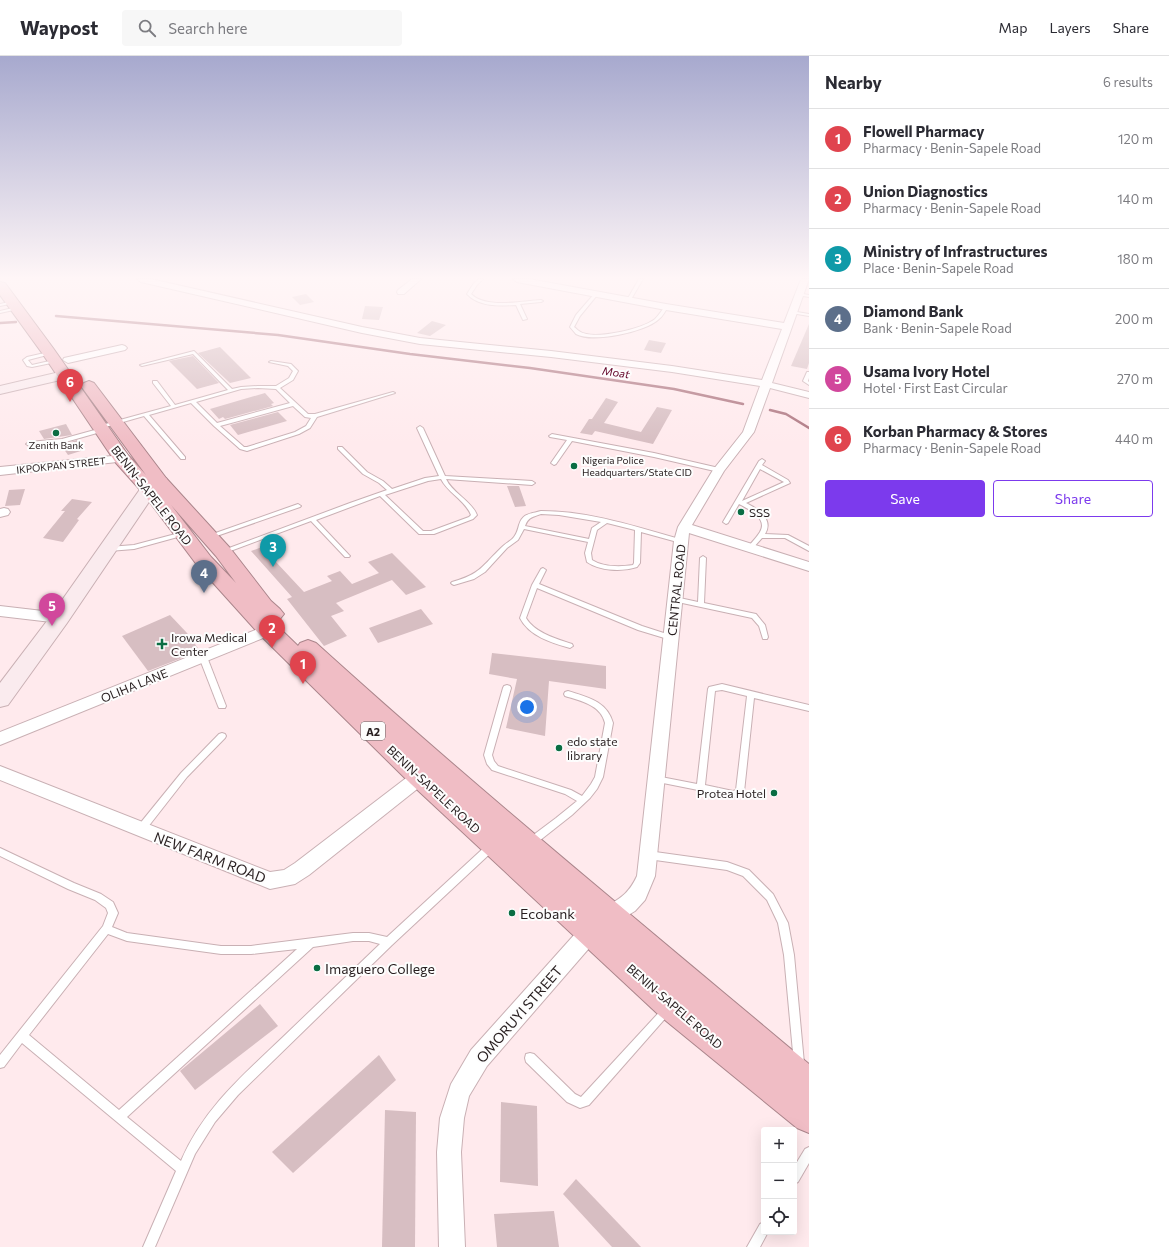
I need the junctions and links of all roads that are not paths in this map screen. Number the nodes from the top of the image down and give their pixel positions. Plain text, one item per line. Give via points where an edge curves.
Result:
1 (35, 335) edge
2 (35, 335) edge
3 (386, 335) edge
4 (585, 335) edge
5 (610, 335) edge
6 (785, 335) edge
7 (122, 348) dead end
8 (271, 362) dead end
9 (59, 364) junction
10 (142, 365) dead end
11 (809, 375) edge
12 (155, 382) dead end
13 (765, 384) junction
14 (809, 384) edge
15 (0, 385) edge
16 (276, 388) junction
17 (0, 390) edge
18 (231, 391) junction
19 (393, 393) dead end
20 (809, 395) edge
21 (193, 402) junction
22 (293, 404) junction
23 (174, 407) junction
24 (145, 414) junction
25 (315, 416) junction
26 (216, 424) junction
27 (106, 426) junction
28 (420, 428) dead end
29 (552, 436) dead end
30 (570, 440) junction
31 (29, 444) dead end
32 (340, 448) dead end
33 (183, 458) dead end
34 (122, 459) junction
35 (554, 463) dead end
36 (719, 470) junction
37 (0, 471) edge
38 (442, 477) junction
39 (532, 483) dead end
40 (154, 486) junction
41 (391, 491) junction
42 (381, 494) junction
43 (740, 502) junction
44 (298, 506) dead end
45 (312, 519) junction
46 (606, 521) junction
47 (726, 522) dead end
48 (521, 527) junction
49 (638, 529) junction
50 (183, 534) junction
51 (683, 534) junction
52 (760, 536) junction
53 (591, 541) junction
54 (216, 544) junction
55 (750, 548) junction
56 (108, 549) junction
57 (809, 549) edge
58 (347, 556) dead end
59 (703, 558) dead end
60 (809, 568) edge
61 (543, 570) dead end
62 (454, 583) dead end
63 (535, 585) junction
64 (675, 599) junction
65 (702, 604) junction
66 (0, 611) edge
67 (60, 618) junction
68 (268, 630) junction
69 (765, 637) dead end
70 (671, 638) junction
71 (570, 646) dead end
72 (203, 657) junction
73 (507, 688) dead end
74 (568, 694) dead end
75 (751, 694) junction
76 (0, 699) edge
77 (222, 706) dead end
78 (809, 708) edge
79 (222, 736) dead end
80 (0, 739) edge
81 (0, 773) edge
82 (420, 777) junction
83 (656, 779) junction
84 (701, 788) junction
85 (582, 800) junction
86 (140, 830) junction
87 (528, 844) junction
88 (494, 845) junction
89 (0, 852) edge
90 (647, 855) junction
91 (610, 916) junction
92 (106, 928) junction
93 (590, 932) junction
94 (312, 942) junction
95 (389, 942) junction
96 (672, 1005) junction
97 (22, 1036) junction
98 (530, 1058) dead end
99 (0, 1063) edge
100 (805, 1081) edge
101 (120, 1116) junction
102 (809, 1116) edge
103 (809, 1153) edge
104 (183, 1170) junction
105 (797, 1173) edge
106 (761, 1233) edge
107 (149, 1247) edge
108 (452, 1247) edge
109 (753, 1247) edge

1 - 9 highway, BENIN-SAPELE ROAD / A2
2 - 9 highway, BENIN-SAPELE ROAD / A2
3 - 13 street via 420,341 672,369
4 - 5 lane
6 - 13 street, CENTRAL ROAD
7 - 9 street
8 - 16 lane via 289,365 296,371 291,379
9 - 15 street
9 - 17 street
9 - 27 highway, BENIN-SAPELE ROAD / A2
10 - 18 lane via 194,352
11 - 14 lane via 805,381
12 - 23 lane
13 - 20 street
13 - 36 street, CENTRAL ROAD via 748,432
16 - 18 lane via 241,388
16 - 22 lane
18 - 21 lane
19 - 25 lane
21 - 23 lane
21 - 26 lane
22 - 25 lane via 307,416
22 - 26 lane
23 - 24 lane
24 - 27 lane
24 - 33 lane
25 - 26 lane via 308,427 297,433 247,448 242,448
27 - 31 lane via 62,441
27 - 34 highway, BENIN-SAPELE ROAD / A2
27 - 40 highway, BENIN-SAPELE ROAD / A2
28 - 38 lane
29 - 30 lane
30 - 35 lane
30 - 36 lane
32 - 41 lane via 366,473
34 - 37 street, IKPOKPAN STREET
34 - 40 highway, BENIN-SAPELE ROAD / A2
36 - 51 street, CENTRAL ROAD
38 - 39 lane
38 - 41 lane via 427,478
38 - 42 lane via 452,492 473,510 474,515 432,533 421,533
40 - 50 highway, BENIN-SAPELE ROAD / A2
40 - 54 highway, BENIN-SAPELE ROAD / A2
40 - 56 street
41 - 42 lane
42 - 45 lane
43 - 43 lane via 761,463 787,483
43 - 47 lane
43 - 52 lane via 758,513 764,521 766,526
44 - 54 lane
45 - 54 lane
45 - 58 lane
46 - 48 lane via 544,513 528,516
46 - 49 lane
46 - 53 lane via 596,527
48 - 53 lane
48 - 62 lane via 518,536 479,575
49 - 51 lane
49 - 53 lane via 637,563 631,568 596,565 590,562 588,557
50 - 56 lane via 134,547
50 - 68 highway, BENIN-SAPELE ROAD / A2 via 204,561
51 - 55 street
51 - 64 street, CENTRAL ROAD
52 - 55 lane
52 - 57 lane via 786,536
54 - 87 highway, BENIN-SAPELE ROAD / A2 via 264,606
55 - 60 street
56 - 67 street
59 - 65 lane
61 - 63 lane
63 - 70 lane
63 - 71 lane via 523,618 524,622 548,638
64 - 65 lane
64 - 70 street, CENTRAL ROAD
65 - 69 lane via 754,616 762,625
66 - 67 street
67 - 76 street
68 - 72 street, OLIHA LANE
68 - 82 highway, BENIN-SAPELE ROAD / A2
70 - 83 street, CENTRAL ROAD
72 - 77 lane
72 - 80 street, OLIHA LANE
73 - 85 lane via 490,744 490,762 495,768 568,792
74 - 85 lane via 604,710 609,723 599,778
75 - 78 lane
75 - 84 lane via 740,792 733,794
75 - 84 lane via 722,687 710,690
79 - 86 lane via 184,775
81 - 86 street, NEW FARM ROAD
82 - 86 street, NEW FARM ROAD via 288,878 270,881
82 - 88 highway, BENIN-SAPELE ROAD / A2
83 - 84 lane
83 - 90 street, CENTRAL ROAD
85 - 87 lane via 573,810
87 - 91 highway, BENIN-SAPELE ROAD / A2
88 - 93 highway, BENIN-SAPELE ROAD / A2
88 - 95 lane
89 - 92 lane via 110,905 113,913
90 - 91 street, CENTRAL ROAD via 646,876 638,894 628,905
90 - 100 lane via 727,866 746,874 770,897 783,923
91 - 93 street, OMORUYI STREET
91 - 100 highway, BENIN-SAPELE ROAD / A2
92 - 94 lane via 127,936 221,950 251,950
92 - 97 lane
93 - 96 highway, BENIN-SAPELE ROAD / A2
93 - 108 street, OMORUYI STREET via 479,1058 459,1092 452,1118 449,1152
94 - 95 lane via 370,936
94 - 101 lane
95 - 104 lane via 234,1091 211,1118 191,1150
96 - 98 lane via 585,1101 580,1102 571,1098
96 - 102 highway, BENIN-SAPELE ROAD / A2
97 - 99 lane
97 - 101 lane
101 - 104 lane
103 - 105 lane
104 - 107 lane
106 - 109 lane

